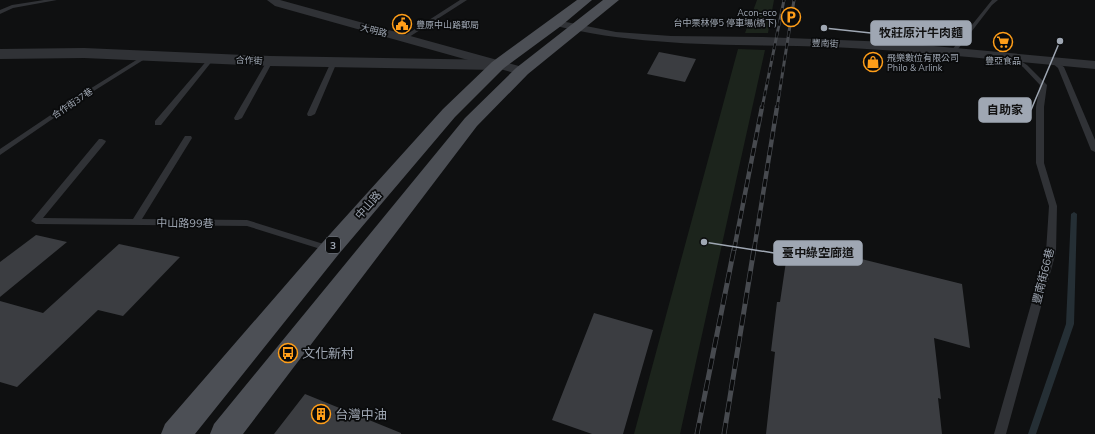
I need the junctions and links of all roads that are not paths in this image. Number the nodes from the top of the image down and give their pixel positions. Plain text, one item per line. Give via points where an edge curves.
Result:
1 (54, 0) edge
2 (272, 0) edge
3 (464, 0) edge
4 (585, 0) edge
5 (612, 0) edge
6 (995, 0) edge
7 (0, 12) edge
8 (556, 23) junction
9 (575, 28) junction
10 (404, 38) junction
11 (953, 52) junction
12 (0, 54) edge
13 (146, 56) junction
14 (1013, 58) junction
15 (211, 59) junction
16 (270, 61) junction
17 (334, 62) junction
18 (1054, 62) junction
19 (498, 65) junction
20 (1095, 65) edge
21 (522, 71) junction
22 (311, 114) dead end
23 (238, 118) dead end
24 (158, 123) dead end
25 (1086, 131) junction
26 (1095, 133) edge
27 (188, 138) dead end
28 (102, 141) dead end
29 (0, 146) edge
30 (9, 146) junction
31 (1095, 150) edge
32 (0, 153) edge
33 (136, 222) junction
34 (330, 249) junction
35 (176, 434) edge
36 (225, 434) edge
37 (1000, 434) edge

1 - 7 lane via 12,7
2 - 10 street, 大明路 via 278,4
3 - 10 lane
4 - 8 main road, 中山路 / 3
5 - 9 main road
6 - 11 lane
8 - 9 street, 豐南街
8 - 19 main road, 中山路 / 3
9 - 11 street, 豐南街 via 671,40 890,46
9 - 21 main road
10 - 19 street, 大明路
11 - 14 street, 豐南街
12 - 13 street, 合作街 via 84,53
13 - 15 street, 合作街
13 - 30 lane, 合作街37巷
14 - 18 street, 豐南街
14 - 37 lane, 豐南街66巷 via 1044,85 1040,107 1040,162 1053,206 1051,252
15 - 16 street, 合作街
15 - 24 lane
16 - 17 street, 合作街
16 - 23 lane
17 - 19 street, 合作街
17 - 22 lane
18 - 20 street, 豐南街
18 - 25 lane via 1061,67
19 - 21 street, 大明路
19 - 34 main road, 中山路 / 3 via 449,113
21 - 36 main road via 471,122
25 - 26 lane
25 - 31 lane
27 - 33 lane
28 - 33 lane, 中山路99巷 via 36,221
29 - 30 lane
30 - 32 lane, 合作街37巷
33 - 34 lane, 中山路99巷 via 247,223
34 - 35 main road, 中山路 / 3

